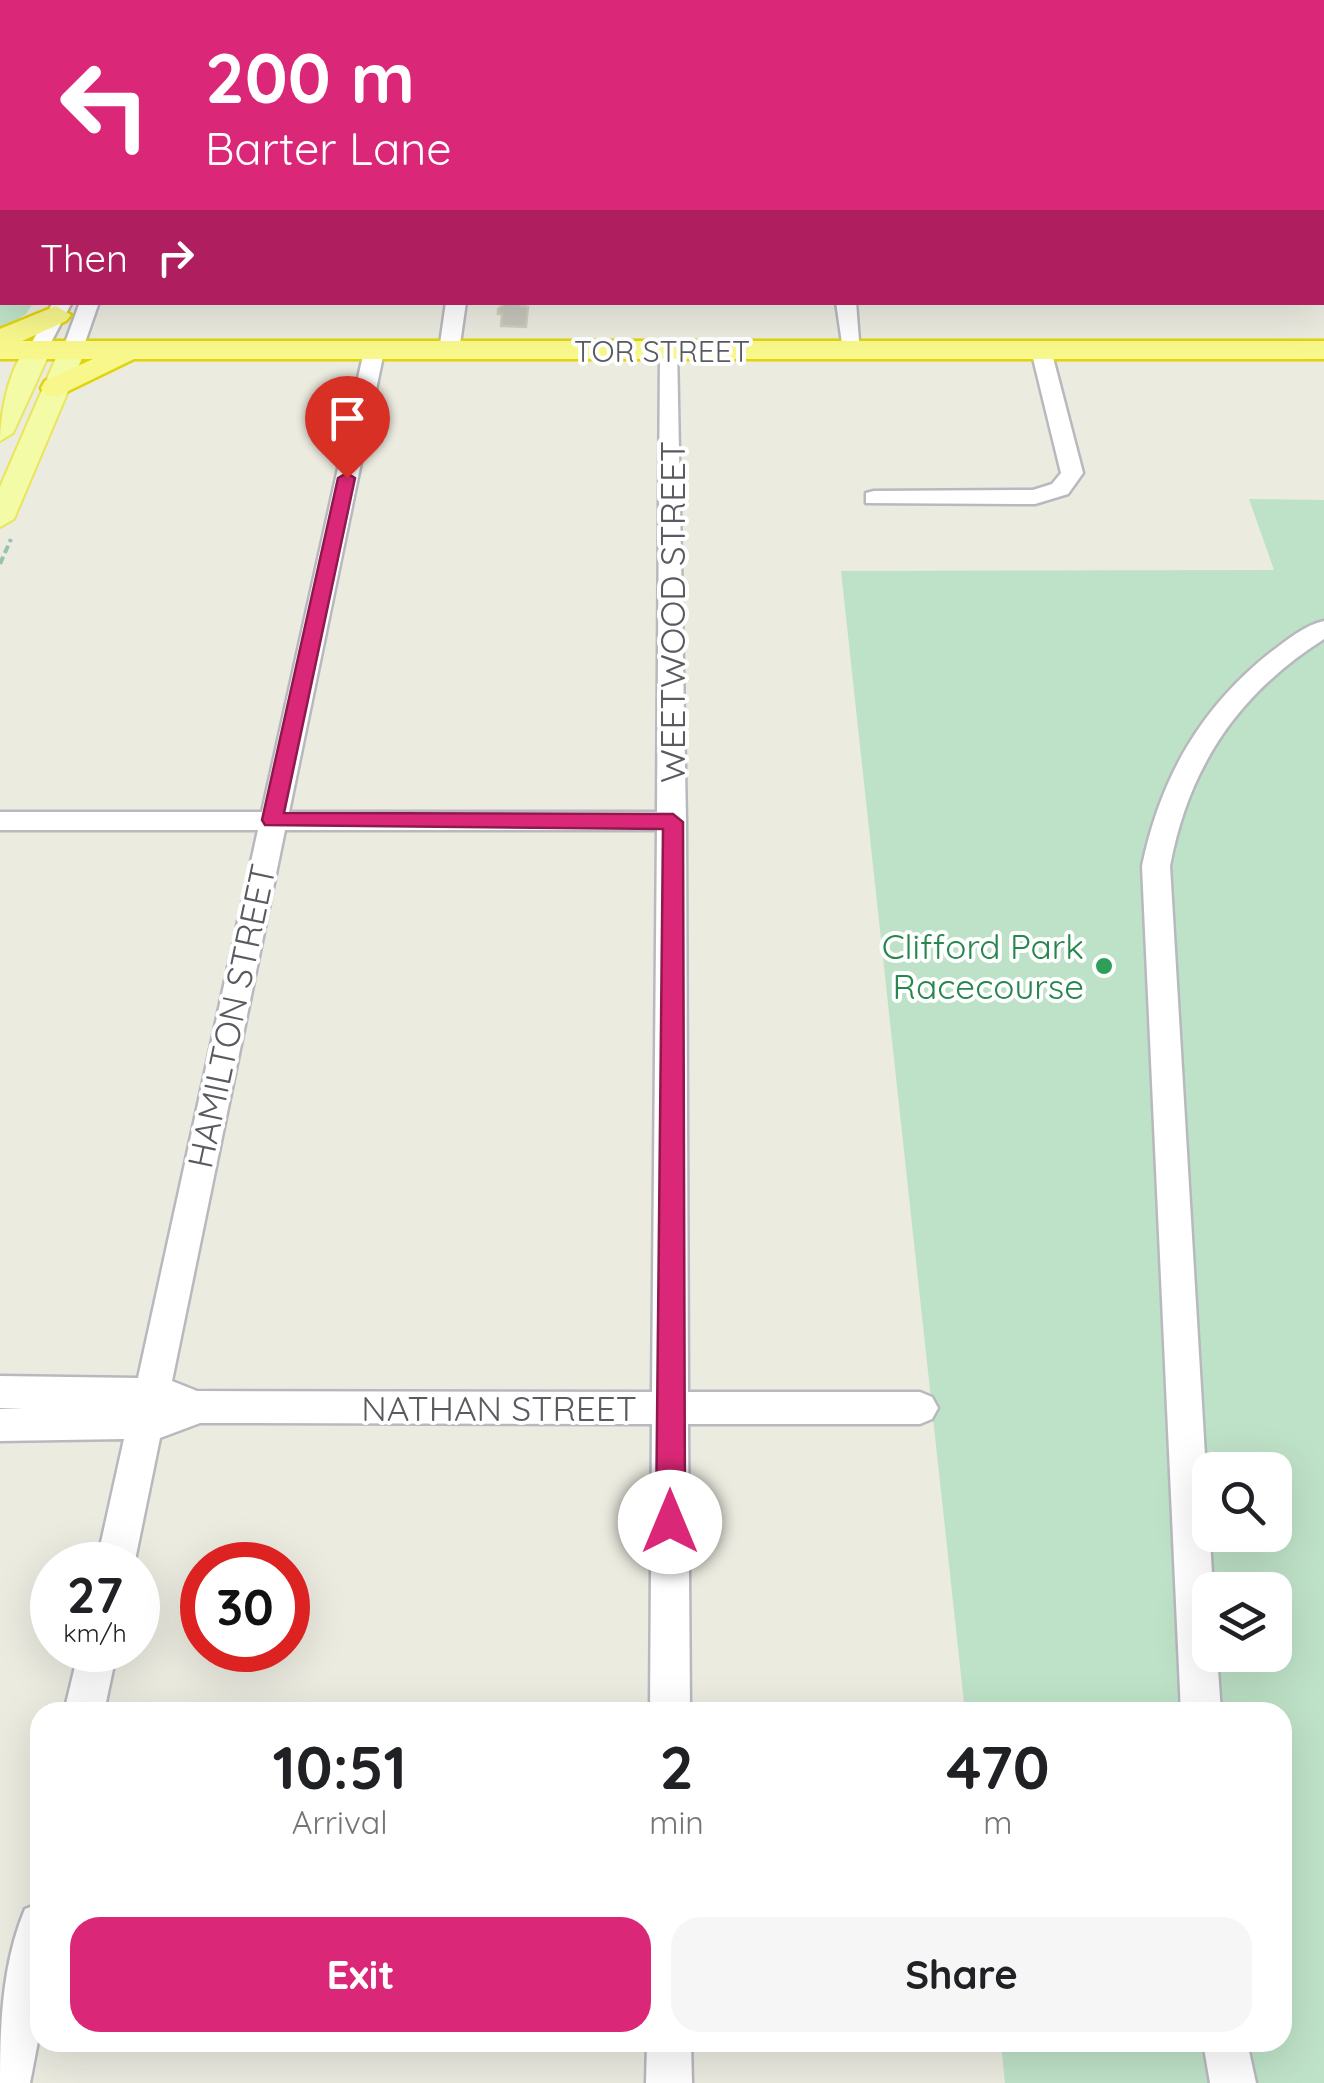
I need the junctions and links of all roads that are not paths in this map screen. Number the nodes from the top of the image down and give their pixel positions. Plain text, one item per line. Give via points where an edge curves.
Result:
1 (89, 305) edge
2 (456, 305) edge
3 (846, 305) edge
4 (59, 309) edge
5 (0, 340) edge
6 (0, 350) edge
7 (38, 350) junction
8 (374, 350) junction
9 (670, 350) junction
10 (853, 350) junction
11 (1040, 350) junction
12 (1324, 350) edge
13 (72, 351) junction
14 (136, 351) junction
15 (449, 351) junction
16 (56, 388) junction
17 (0, 433) edge
18 (874, 498) dead end
19 (0, 519) edge
20 (1324, 628) edge
21 (272, 820) junction
22 (0, 821) edge
23 (673, 822) junction
24 (0, 1392) edge
25 (148, 1408) junction
26 (671, 1408) junction
27 (920, 1408) dead end
28 (0, 1424) edge
29 (121, 1542) edge
30 (93, 1672) edge
31 (86, 1702) edge
32 (670, 1702) edge
33 (1200, 1702) edge
34 (30, 1971) edge
35 (669, 2052) edge
36 (1227, 2052) edge
37 (6, 2083) edge
38 (669, 2083) edge
39 (1233, 2083) edge

1 - 13 street
2 - 15 street
3 - 10 street
4 - 5 highway
4 - 7 street
6 - 7 highway, TOR STREET
7 - 13 highway, TOR STREET
7 - 17 main road
8 - 14 highway, TOR STREET
8 - 15 highway, TOR STREET
8 - 21 street, HAMILTON STREET
9 - 10 highway, TOR STREET
9 - 15 highway, TOR STREET
9 - 23 street, WEETWOOD STREET
10 - 11 highway, TOR STREET
11 - 12 highway, TOR STREET
11 - 18 street via 1072,473 1060,488 1035,497
13 - 14 highway, TOR STREET
13 - 16 main road
14 - 16 highway
16 - 19 main road
20 - 33 street via 1248,683 1196,747 1170,799 1156,866
21 - 22 street
21 - 23 street
21 - 25 street, HAMILTON STREET
23 - 26 street, WEETWOOD STREET
24 - 25 street, NATHAN STREET
25 - 26 street, NATHAN STREET via 172,1420 197,1407
25 - 28 street, NATHAN STREET
25 - 29 street, HAMILTON STREET
26 - 27 street, NATHAN STREET
26 - 32 street, WEETWOOD STREET
30 - 31 street
34 - 37 street
35 - 38 street
36 - 39 street

